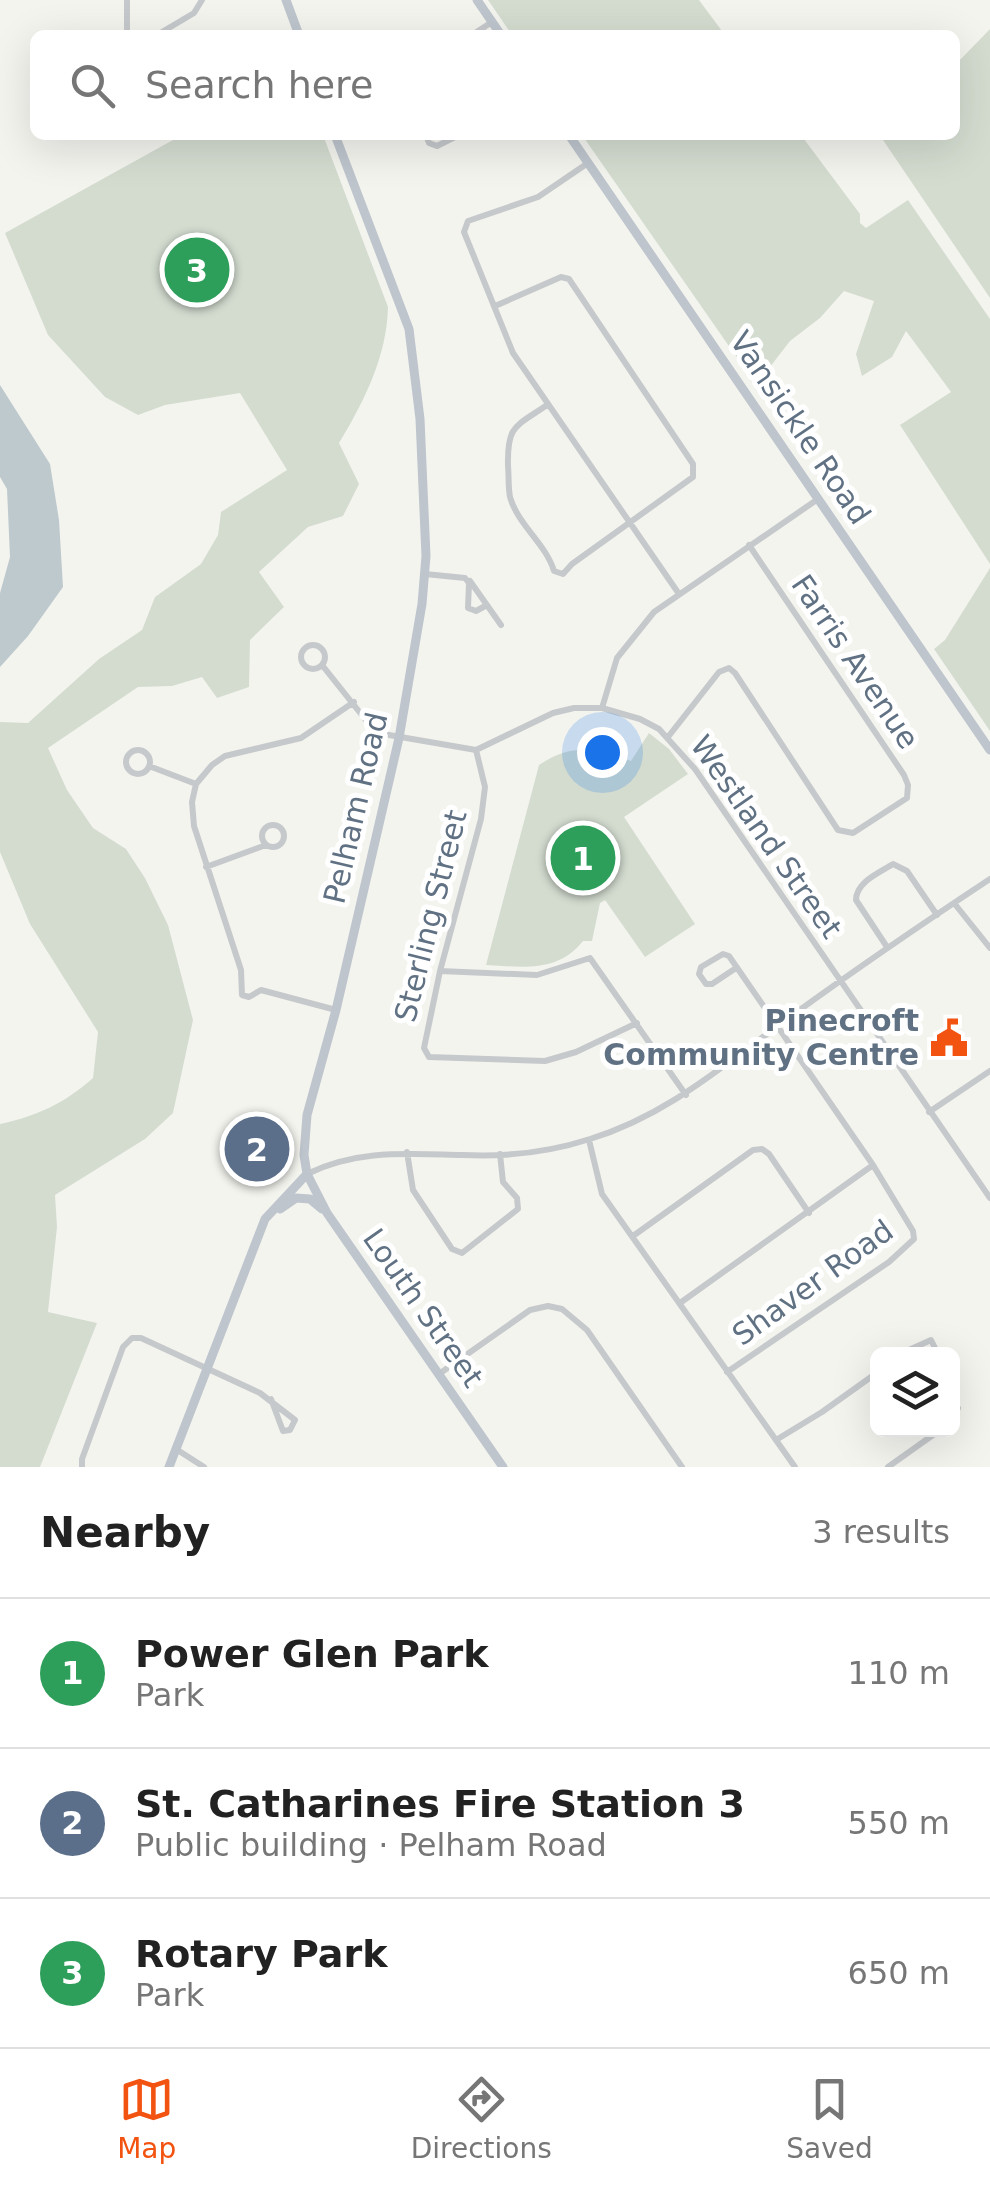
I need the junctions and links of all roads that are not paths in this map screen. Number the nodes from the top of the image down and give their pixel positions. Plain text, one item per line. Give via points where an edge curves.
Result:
1 (126, 0) edge
2 (202, 0) edge
3 (286, 0) edge
4 (478, 0) edge
5 (492, 22) junction
6 (127, 30) edge
7 (165, 30) edge
8 (297, 30) edge
9 (480, 30) edge
10 (498, 30) edge
11 (337, 140) edge
12 (572, 140) edge
13 (588, 163) junction
14 (495, 306) junction
15 (547, 406) junction
16 (818, 499) junction
17 (631, 524) junction
18 (749, 545) junction
19 (424, 574) junction
20 (461, 576) junction
21 (679, 594) junction
22 (487, 605) junction
23 (501, 625) dead end
24 (322, 665) dead end
25 (354, 702) junction
26 (602, 708) junction
27 (668, 737) junction
28 (400, 738) junction
29 (476, 750) junction
30 (990, 750) edge
31 (149, 766) dead end
32 (196, 784) junction
33 (267, 845) dead end
34 (206, 867) junction
35 (990, 879) edge
36 (954, 902) junction
37 (937, 914) junction
38 (887, 947) junction
39 (990, 948) edge
40 (736, 968) junction
41 (440, 971) junction
42 (838, 981) junction
43 (336, 1010) junction
44 (637, 1022) junction
45 (777, 1026) junction
46 (990, 1071) edge
47 (686, 1095) junction
48 (929, 1112) junction
49 (589, 1140) junction
50 (407, 1152) junction
51 (500, 1154) junction
52 (873, 1165) junction
53 (307, 1174) junction
54 (990, 1198) edge
55 (327, 1213) junction
56 (809, 1213) junction
57 (265, 1218) junction
58 (633, 1236) junction
59 (680, 1303) junction
60 (208, 1368) junction
61 (727, 1372) junction
62 (438, 1375) junction
63 (870, 1378) edge
64 (271, 1399) junction
65 (930, 1437) edge
66 (776, 1440) junction
67 (175, 1449) junction
68 (82, 1467) edge
69 (169, 1467) edge
70 (204, 1467) edge
71 (503, 1467) edge
72 (682, 1467) edge
73 (795, 1467) edge
74 (888, 1467) edge

1 - 6 street
2 - 7 street
3 - 8 main road
4 - 5 main road
5 - 9 street
5 - 10 main road
11 - 19 main road, Pelham Road via 412,342
12 - 13 main road, Vansickle Road
13 - 14 street via 538,197 466,224
13 - 16 main road, Vansickle Road
14 - 15 street via 513,353
14 - 17 street via 569,278 694,464 693,477
15 - 17 street
15 - 17 street via 510,435 509,489 553,570 566,573
16 - 18 street
16 - 30 main road, Vansickle Road
17 - 21 street
18 - 21 street
18 - 27 street, Farris Avenue via 904,775 907,798 853,833 838,830 728,668
19 - 20 street
19 - 28 main road, Pelham Road
20 - 22 street
20 - 22 street via 468,582 469,610
21 - 26 street via 654,612 616,658
22 - 23 street
24 - 25 street
25 - 28 street via 373,730
25 - 32 street via 300,738 225,756
26 - 27 street, Westland Street via 640,719
26 - 29 street, Westland Street via 553,713
27 - 42 street, Westland Street
28 - 29 street
28 - 43 main road, Pelham Road
29 - 41 street, Sterling Street via 485,787 482,819
31 - 32 street
32 - 34 street via 192,820
33 - 34 street
34 - 43 street via 241,970 242,995 260,990
35 - 36 street
36 - 37 street
36 - 39 street
37 - 38 street
37 - 38 street via 907,870 892,864 856,892
38 - 42 street
40 - 40 street via 712,984 700,974 701,966 723,954
40 - 45 street, Shaver Road
41 - 44 street via 537,976 590,958
41 - 44 street, Sterling Street via 423,1042 429,1057 545,1061
42 - 45 street
42 - 48 street, Westland Street
43 - 53 main road, Pelham Road via 307,1115
44 - 47 street
45 - 47 street
45 - 52 street, Shaver Road
46 - 48 street
47 - 49 street
48 - 54 street, Westland Street
49 - 51 street
49 - 58 street via 602,1194
50 - 51 street
50 - 51 street via 413,1190 462,1254 518,1209 503,1182
50 - 53 street via 355,1156
52 - 56 street
52 - 61 street, Shaver Road via 913,1231 912,1244
53 - 55 main road, Louth Street
53 - 57 main road
55 - 57 main road via 310,1199 296,1198
55 - 62 main road, Louth Street
56 - 58 street via 768,1154 753,1150
56 - 59 street
57 - 60 main road
58 - 59 street
59 - 61 street
60 - 64 street
60 - 67 main road
60 - 68 street via 141,1338 129,1340
61 - 66 street
62 - 71 main road, Louth Street
62 - 72 street via 530,1310 562,1309 594,1338
63 - 66 street
64 - 64 street via 282,1431 290,1430 294,1420
65 - 74 street
66 - 73 street
67 - 69 main road
67 - 70 street

